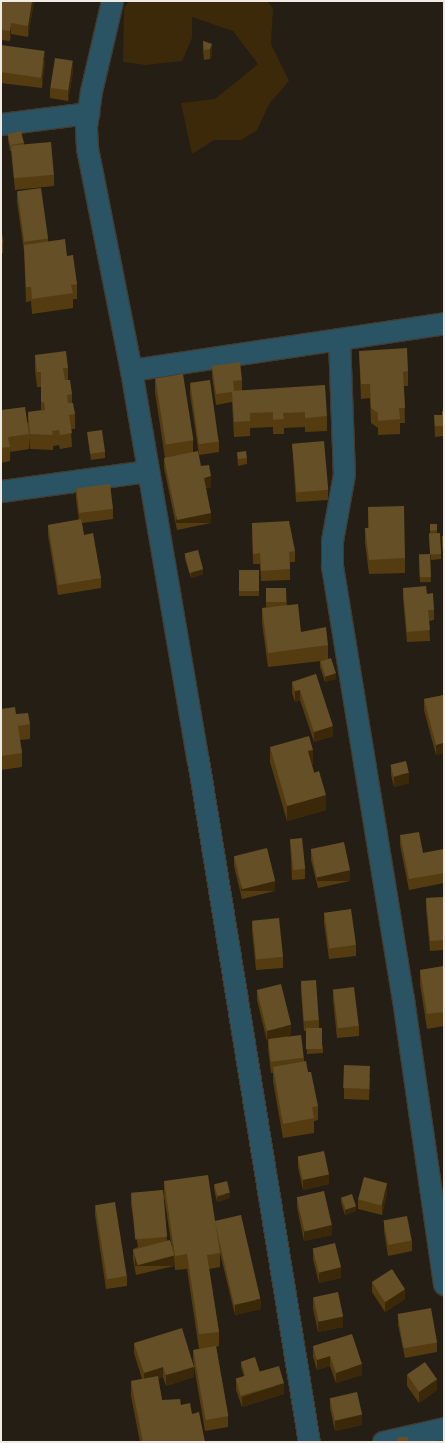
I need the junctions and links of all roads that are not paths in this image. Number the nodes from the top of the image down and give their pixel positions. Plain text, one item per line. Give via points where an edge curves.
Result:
1 (112, 1) edge
2 (88, 113) junction
3 (1, 124) edge
4 (444, 323) edge
5 (339, 339) junction
6 (130, 370) junction
7 (147, 471) junction
8 (1, 491) edge
9 (444, 1284) edge
10 (444, 1428) edge
11 (309, 1442) edge
12 (383, 1442) edge

1 - 2 street
2 - 3 street
2 - 6 street via 87,148
4 - 5 street
5 - 6 street
5 - 9 street via 344,474 332,541 332,566 402,989
6 - 7 street
7 - 8 street
7 - 11 street via 198,760
10 - 12 street

